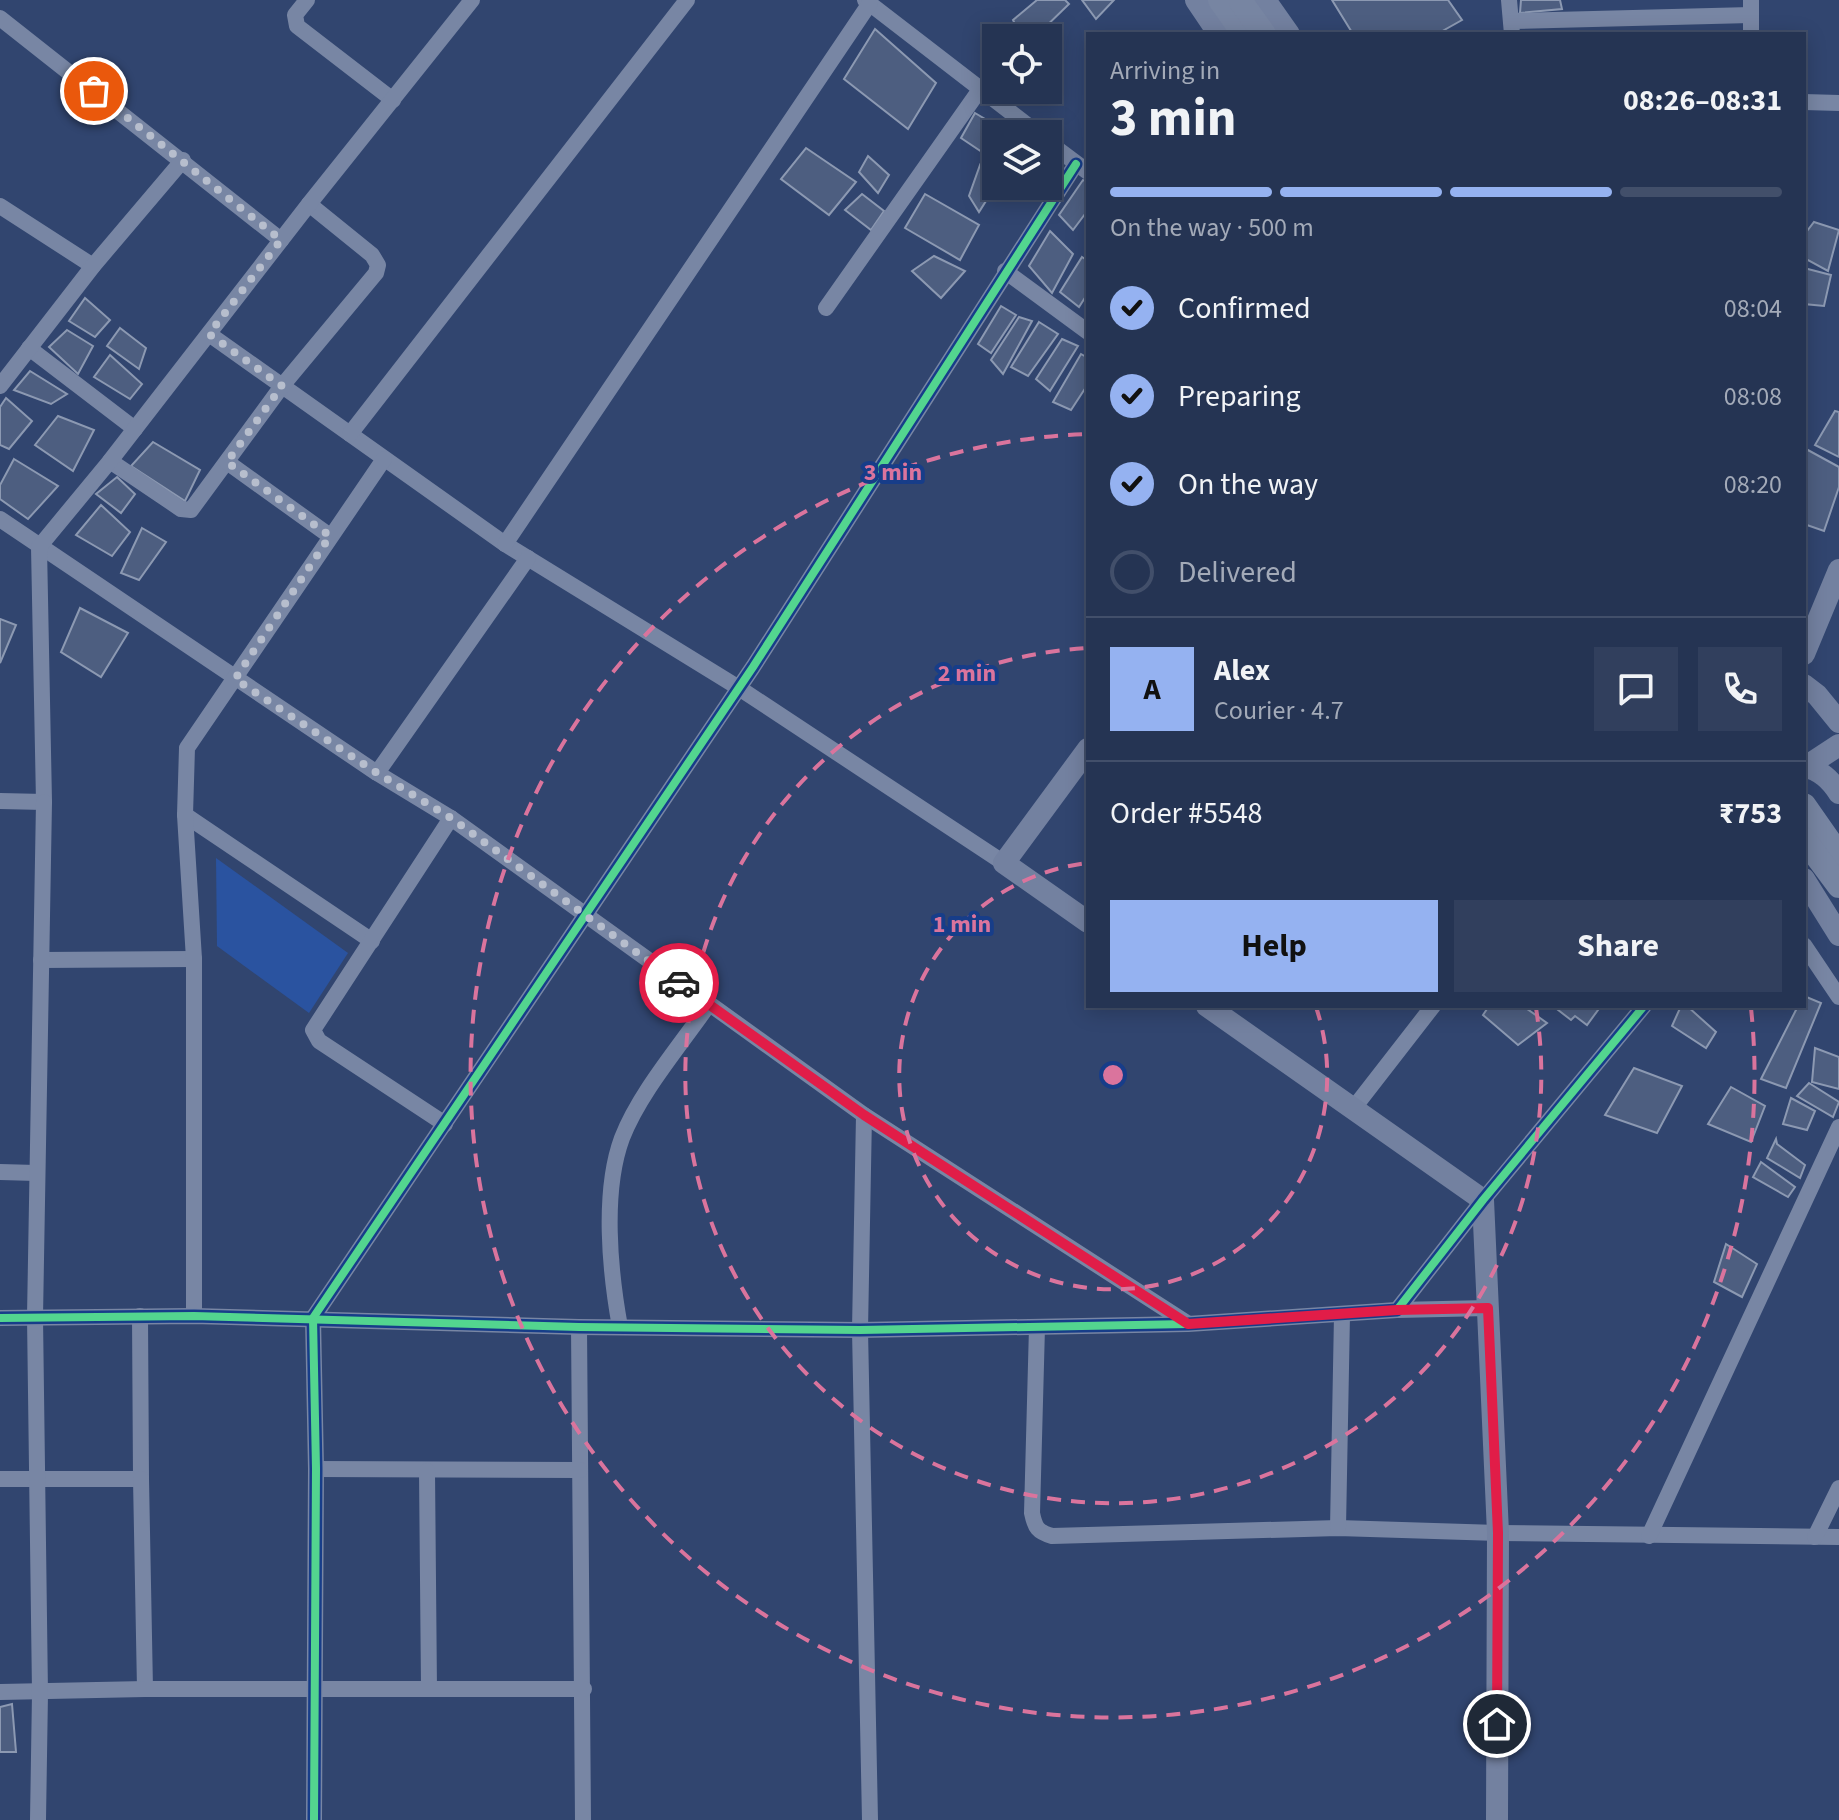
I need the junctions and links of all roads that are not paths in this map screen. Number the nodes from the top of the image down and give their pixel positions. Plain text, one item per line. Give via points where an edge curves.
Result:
1 (307, 0) edge
2 (472, 0) edge
3 (687, 0) edge
4 (1196, 0) edge
5 (1220, 0) edge
6 (1240, 0) edge
7 (1265, 0) edge
8 (1509, 0) edge
9 (867, 2) edge
10 (1751, 8) edge
11 (0, 18) edge
12 (1512, 28) edge
13 (1218, 32) edge
14 (1243, 32) edge
15 (1263, 32) edge
16 (1288, 32) edge
17 (1751, 32) edge
18 (981, 88) junction
19 (393, 100) junction
20 (1806, 102) edge
21 (1839, 103) edge
22 (1021, 120) edge
23 (1062, 153) edge
24 (183, 160) junction
25 (1082, 168) edge
26 (309, 204) junction
27 (0, 206) edge
28 (281, 240) junction
29 (93, 266) junction
30 (1005, 271) junction
31 (826, 308) dead end
32 (1086, 331) edge
33 (209, 334) junction
34 (29, 348) junction
35 (0, 386) edge
36 (282, 386) junction
37 (135, 429) junction
38 (350, 434) junction
39 (384, 459) junction
40 (110, 461) junction
41 (227, 462) junction
42 (0, 519) edge
43 (330, 536) junction
44 (505, 544) junction
45 (39, 547) junction
46 (528, 558) junction
47 (1839, 570) edge
48 (1806, 649) edge
49 (235, 679) junction
50 (1806, 687) edge
51 (739, 688) junction
52 (1839, 722) edge
53 (1839, 745) edge
54 (1086, 752) edge
55 (1806, 766) edge
56 (377, 773) junction
57 (1839, 793) edge
58 (0, 801) edge
59 (44, 802) junction
60 (1806, 812) edge
61 (185, 815) junction
62 (451, 818) junction
63 (1839, 833) edge
64 (1806, 842) edge
65 (1004, 863) junction
66 (1822, 870) edge
67 (584, 916) junction
68 (1086, 921) edge
69 (1839, 935) edge
70 (372, 941) junction
71 (1806, 948) edge
72 (194, 959) junction
73 (41, 960) junction
74 (1839, 997) edge
75 (709, 1004) junction
76 (1210, 1008) edge
77 (1431, 1008) edge
78 (1642, 1008) edge
79 (1353, 1109) junction
80 (864, 1115) junction
81 (445, 1124) junction
82 (1839, 1127) edge
83 (0, 1172) edge
84 (36, 1173) junction
85 (1483, 1200) junction
86 (1488, 1308) junction
87 (1397, 1310) junction
88 (1342, 1315) junction
89 (140, 1316) junction
90 (194, 1316) junction
91 (35, 1317) junction
92 (0, 1318) edge
93 (313, 1318) junction
94 (1188, 1324) junction
95 (579, 1327) junction
96 (620, 1327) junction
97 (1037, 1327) junction
98 (860, 1330) junction
99 (316, 1469) junction
100 (580, 1470) junction
101 (427, 1471) junction
102 (0, 1479) edge
103 (38, 1479) junction
104 (141, 1479) junction
105 (1839, 1488) edge
106 (1338, 1528) junction
107 (1498, 1533) junction
108 (1649, 1536) junction
109 (1815, 1537) junction
110 (1839, 1537) edge
111 (315, 1688) junction
112 (145, 1689) junction
113 (429, 1689) junction
114 (584, 1689) junction
115 (0, 1692) edge
116 (40, 1693) junction
117 (38, 1820) edge
118 (314, 1820) edge
119 (583, 1820) edge
120 (870, 1820) edge
121 (1497, 1820) edge

1 - 19 street via 295,15 297,26
2 - 19 street
3 - 38 street
4 - 13 street
5 - 14 main road
6 - 15 main road
7 - 16 street
8 - 12 street
9 - 18 street
9 - 44 street
10 - 12 street
10 - 17 street
11 - 24 street
18 - 22 street
18 - 31 street
19 - 26 street
20 - 21 street
23 - 25 street
24 - 28 street
24 - 29 street
25 - 30 street
26 - 28 street
26 - 36 street via 378,265
27 - 29 street
28 - 33 street
29 - 34 street
30 - 32 street
30 - 51 street
33 - 36 street
33 - 37 street
34 - 35 street
34 - 37 street
36 - 38 street
36 - 41 street
37 - 40 street
38 - 39 street
39 - 43 street
39 - 44 street
40 - 41 street via 186,511
40 - 45 street
41 - 43 street
42 - 45 street
43 - 49 street
44 - 46 street
45 - 49 street
45 - 59 street
46 - 51 street
46 - 56 street
47 - 48 street
49 - 56 street
49 - 61 street via 187,748
50 - 52 street
51 - 65 street
51 - 67 street
53 - 55 street
54 - 65 street
55 - 57 street via 1821,772
56 - 62 street
58 - 59 street
59 - 73 street
60 - 66 main road
61 - 70 street
61 - 72 street
62 - 67 street
62 - 70 street
63 - 66 street via 1818,856
64 - 66 main road
65 - 68 street
66 - 69 street
67 - 75 street
67 - 81 street
70 - 81 street via 315,1025 314,1036
71 - 74 street
72 - 73 street
72 - 90 street
73 - 84 street
75 - 80 street
75 - 96 street via 635,1110 621,1140 610,1206
76 - 79 street
77 - 79 street
78 - 85 street
79 - 85 street
80 - 94 street
80 - 98 street
81 - 93 street
82 - 108 street
83 - 84 street
84 - 91 street
85 - 86 street
85 - 87 street
86 - 87 street
86 - 107 street
87 - 88 street
88 - 94 street
88 - 106 street
89 - 90 street
89 - 91 street
89 - 104 street
90 - 93 street
91 - 92 street
91 - 103 street
93 - 95 street
93 - 99 street
94 - 97 street
95 - 96 street
95 - 100 street
96 - 98 street
97 - 98 street
97 - 106 street via 1032,1513 1042,1533
98 - 120 street
99 - 101 street
99 - 111 street
100 - 101 street
100 - 114 street
101 - 113 street
102 - 103 street
103 - 104 street
103 - 116 street
104 - 112 street
105 - 109 street
106 - 107 street
107 - 108 street
107 - 121 street
108 - 109 street
109 - 110 street
111 - 112 street
111 - 113 street
111 - 118 street
112 - 116 street
113 - 114 street
114 - 119 street
115 - 116 street
116 - 117 street

